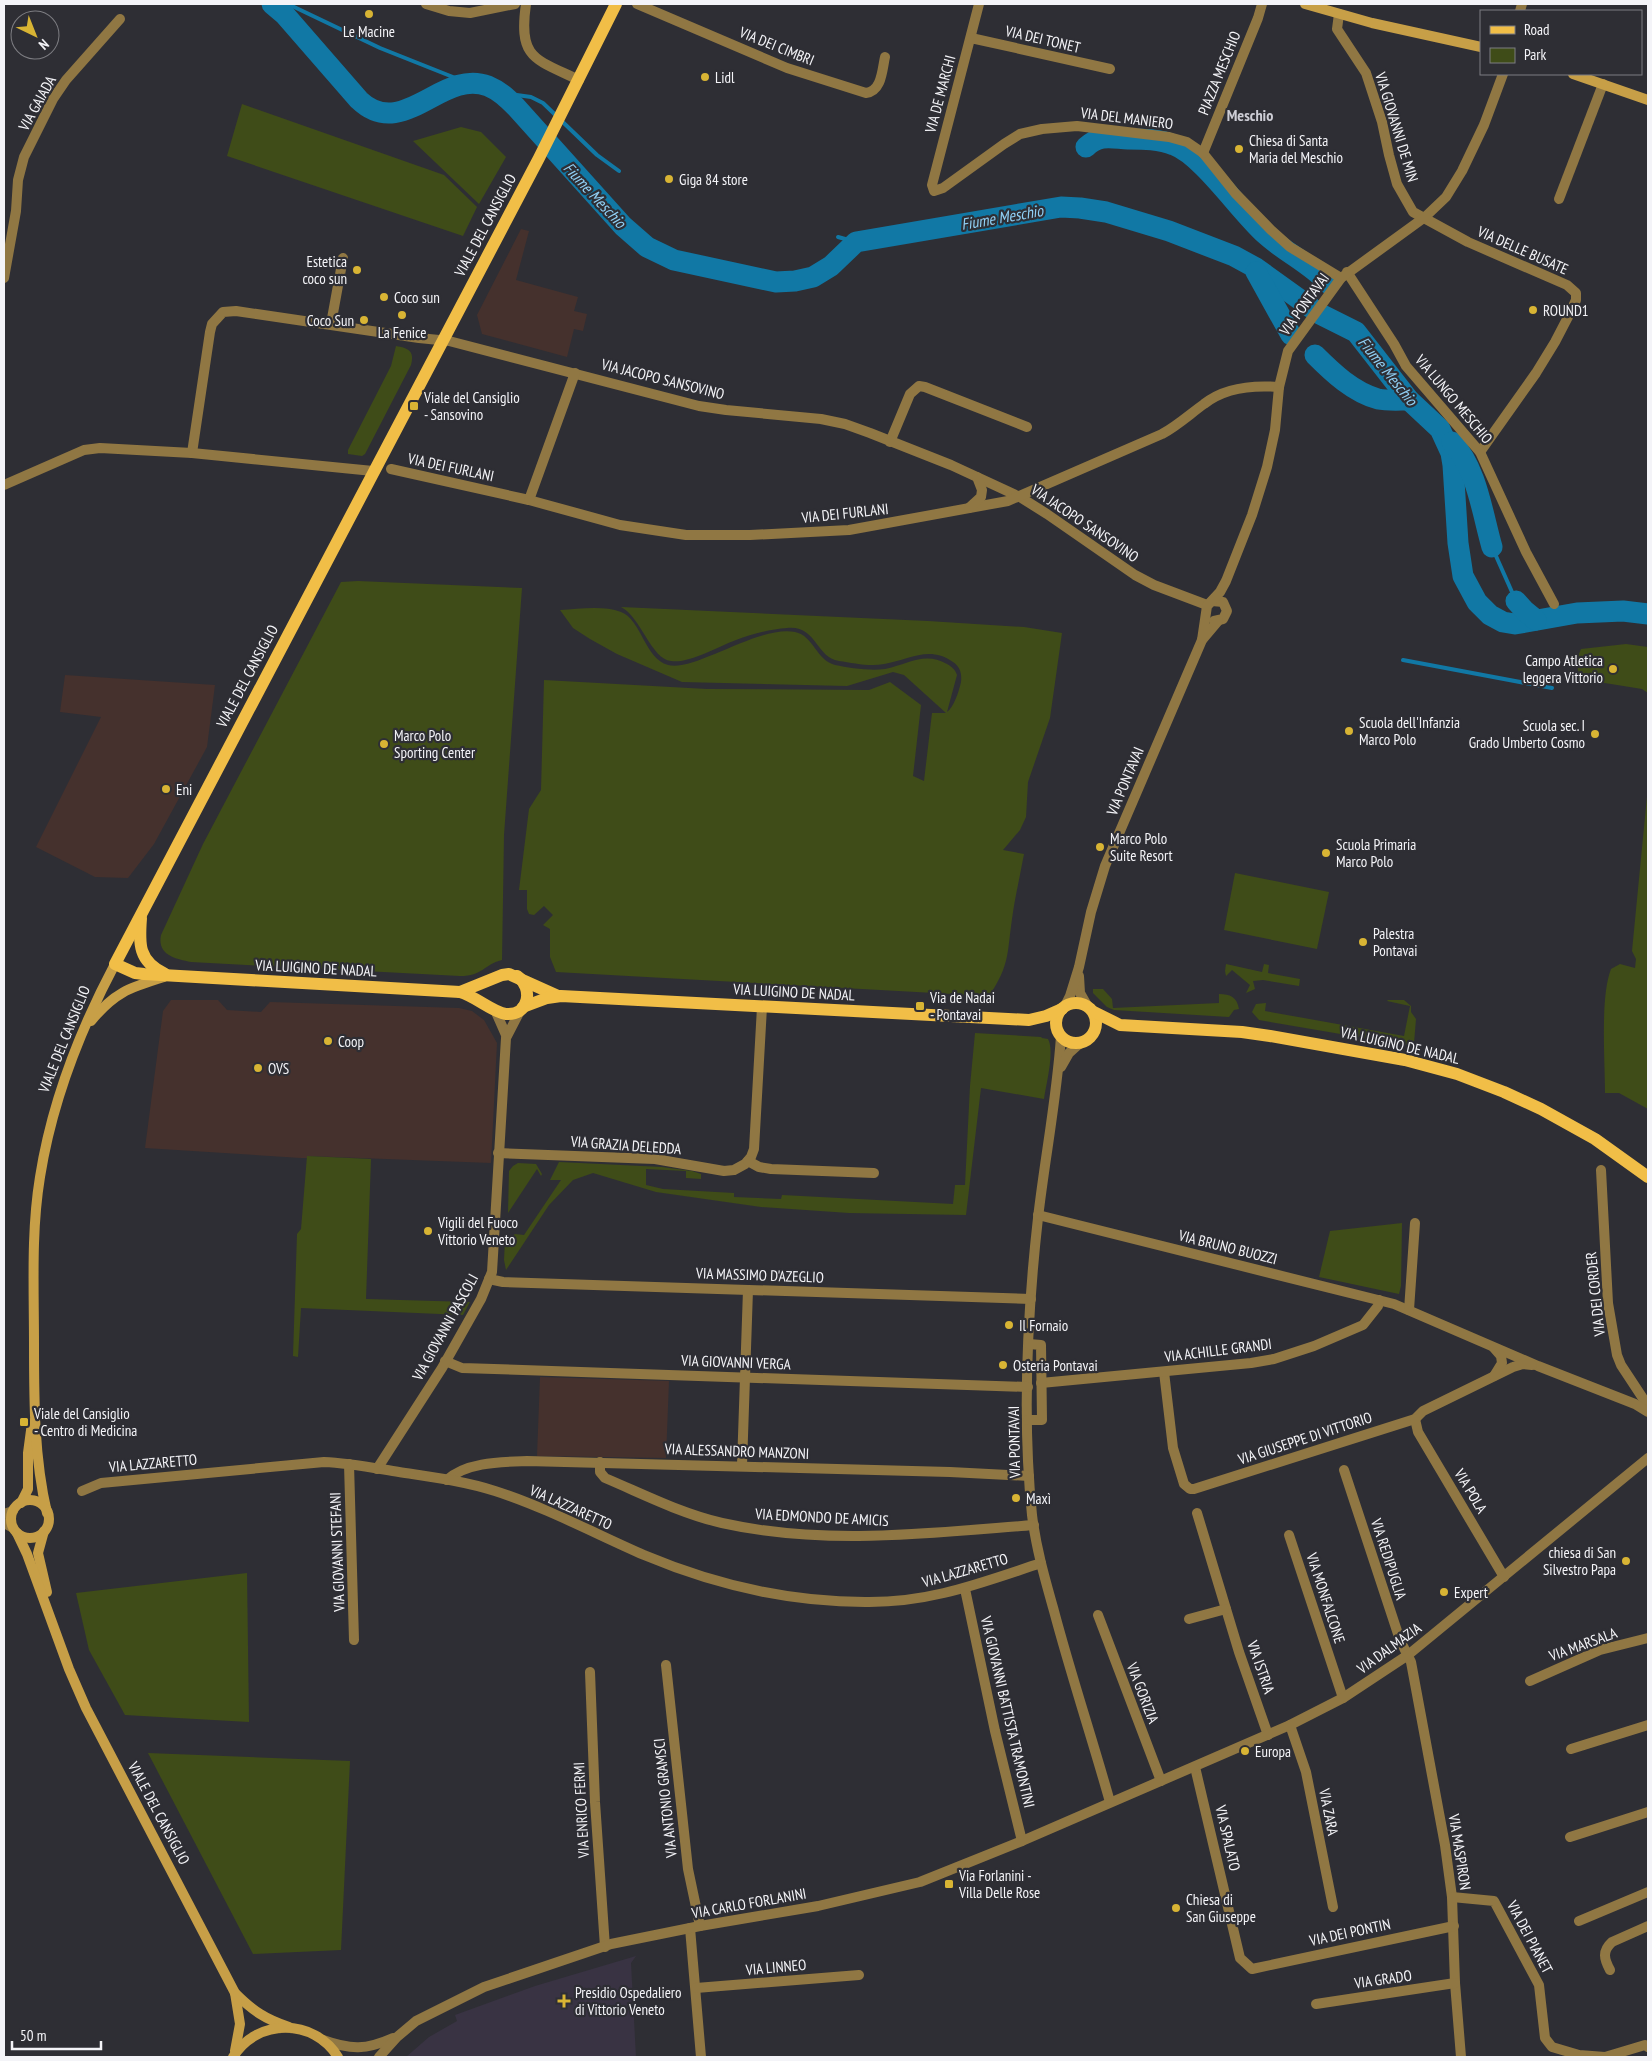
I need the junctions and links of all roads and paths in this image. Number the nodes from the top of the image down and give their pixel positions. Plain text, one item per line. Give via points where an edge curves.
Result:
1 (426, 4) edge
2 (515, 4) edge
3 (526, 4) edge
4 (616, 4) edge
5 (637, 4) edge
6 (979, 4) edge
7 (1262, 4) edge
8 (1306, 4) edge
9 (652, 7) edge
10 (1338, 14) junction
11 (120, 19) dead end
12 (971, 38) junction
13 (1480, 47) edge
14 (885, 57) dead end
15 (1110, 70) dead end
16 (1503, 75) edge
17 (1576, 75) edge
18 (579, 80) junction
19 (1603, 84) junction
20 (1648, 100) edge
21 (1203, 153) junction
22 (934, 191) joint
23 (1559, 199) dead end
24 (1425, 217) junction
25 (343, 258) dead end
26 (4, 278) edge
27 (1341, 278) junction
28 (331, 324) junction
29 (442, 340) junction
30 (575, 373) junction
31 (1280, 387) junction
32 (1027, 427) dead end
33 (890, 442) junction
34 (1480, 452) junction
35 (192, 453) junction
36 (391, 470) dead end
37 (373, 471) junction
38 (976, 477) junction
39 (4, 485) edge
40 (1020, 497) junction
41 (529, 500) junction
42 (966, 510) junction
43 (1554, 604) dead end
44 (1208, 606) junction
45 (1218, 621) junction
46 (1202, 640) junction
47 (141, 913) junction
48 (115, 964) junction
49 (1079, 967) junction
50 (169, 976) junction
51 (517, 976) junction
52 (496, 978) junction
53 (460, 992) junction
54 (558, 996) junction
55 (762, 1007) junction
56 (1063, 1007) junction
57 (522, 1008) junction
58 (494, 1009) junction
59 (1091, 1009) junction
60 (1029, 1020) junction
61 (1120, 1025) junction
62 (82, 1031) junction
63 (1059, 1034) junction
64 (506, 1035) junction
65 (1092, 1035) junction
66 (1080, 1043) junction
67 (1059, 1072) junction
68 (498, 1153) junction
69 (748, 1160) junction
70 (1601, 1170) dead end
71 (874, 1173) dead end
72 (1648, 1177) edge
73 (1038, 1215) junction
74 (1415, 1223) dead end
75 (489, 1280) junction
76 (748, 1290) junction
77 (1030, 1300) junction
78 (1379, 1300) junction
79 (1409, 1310) junction
80 (1029, 1344) junction
81 (1493, 1347) junction
82 (445, 1361) junction
83 (1538, 1366) junction
84 (1164, 1372) junction
85 (1626, 1373) junction
86 (1493, 1376) junction
87 (745, 1378) junction
88 (1041, 1383) junction
89 (1028, 1387) junction
90 (1618, 1397) junction
91 (34, 1400) junction
92 (1648, 1406) edge
93 (1648, 1412) edge
94 (1415, 1419) junction
95 (1028, 1420) junction
96 (1648, 1458) edge
97 (600, 1462) junction
98 (350, 1464) junction
99 (742, 1466) junction
100 (377, 1469) junction
101 (1344, 1470) dead end
102 (1029, 1476) junction
103 (447, 1480) junction
104 (82, 1491) dead end
105 (21, 1503) junction
106 (8, 1513) edge
107 (47, 1513) junction
108 (1197, 1513) dead end
109 (1034, 1524) junction
110 (11, 1528) edge
111 (44, 1531) junction
112 (1289, 1535) dead end
113 (1041, 1563) junction
114 (1504, 1577) junction
115 (965, 1589) junction
116 (1226, 1609) junction
117 (1098, 1615) dead end
118 (1190, 1619) dead end
119 (1648, 1638) edge
120 (354, 1640) dead end
121 (61, 1646) junction
122 (1408, 1655) junction
123 (666, 1665) dead end
124 (590, 1672) dead end
125 (1530, 1680) dead end
126 (1344, 1698) junction
127 (1290, 1725) junction
128 (1648, 1725) edge
129 (1268, 1735) junction
130 (1571, 1750) dead end
131 (1195, 1768) junction
132 (1161, 1781) junction
133 (1110, 1802) junction
134 (1648, 1812) edge
135 (1570, 1837) dead end
136 (1022, 1841) junction
137 (1648, 1892) edge
138 (1452, 1897) junction
139 (1333, 1907) dead end
140 (1579, 1921) dead end
141 (1454, 1926) junction
142 (1648, 1926) edge
143 (695, 1927) junction
144 (605, 1947) junction
145 (1252, 1968) joint
146 (1610, 1970) dead end
147 (858, 1975) dead end
148 (1455, 1983) junction
149 (696, 1988) junction
150 (235, 1993) junction
151 (1316, 2004) dead end
152 (289, 2027) junction
153 (396, 2036) junction
154 (323, 2040) junction
155 (1648, 2047) edge
156 (234, 2056) edge
157 (338, 2057) edge
158 (379, 2057) edge
159 (701, 2057) edge
160 (1461, 2057) edge

1 - 2 street via 470,13
3 - 18 street via 523,26 527,48 539,61
4 - 18 main road, VIALE DEL CANSIGLIO
5 - 9 street, VIA DEI CIMBRI
6 - 12 street, VIA DE MARCHI
7 - 21 street, PIAZZA MESCHIO
8 - 10 main road
9 - 14 street, VIA DEI CIMBRI via 787,68 866,93 877,88
10 - 13 main road
10 - 24 street, VIA GIOVANNI DE MIN via 1337,29 1363,66 1382,122 1397,184 1413,212
11 - 26 street, VIA GAIADA via 66,80 24,157
12 - 15 street, VIA DEI TONET
12 - 22 street, VIA DE MARCHI via 932,185
16 - 24 street, VIA PONTAVAI via 1462,171 1446,196
17 - 19 main road
18 - 29 main road, VIALE DEL CANSIGLIO
19 - 20 main road
19 - 23 street
21 - 22 street, VIA DEL MANIERO via 1187,142 1155,134 1077,126 1042,128 1020,134
21 - 27 street, VIA DEL MANIERO via 1271,230 1290,247
24 - 27 street, VIA PONTAVAI
24 - 34 street, VIA DELLE BUSATE via 1468,242 1567,284 1576,293 1576,300 1555,342
25 - 28 street
27 - 31 street, VIA PONTAVAI via 1288,350
27 - 34 street, VIA LUNGO MESCHIO via 1394,344 1406,366
28 - 29 street, VIA JACOPO SANSOVINO
28 - 35 street, VIA JACOPO SANSOVINO via 236,311 217,316 210,332
29 - 30 street, VIA JACOPO SANSOVINO
29 - 37 main road, VIALE DEL CANSIGLIO
30 - 33 street, VIA JACOPO SANSOVINO via 699,406 833,422 858,428
30 - 41 street
31 - 40 street, VIA DEI FURLANI via 1245,387 1218,396 1170,430
31 - 44 street, VIA PONTAVAI via 1276,430 1252,516 1226,581
32 - 33 street via 919,386 910,394
33 - 38 street, VIA JACOPO SANSOVINO
34 - 43 street, VIA LUNGO MESCHIO
35 - 37 street
35 - 39 street via 84,450
36 - 41 street, VIA DEI FURLANI
37 - 47 main road, VIALE DEL CANSIGLIO
38 - 40 street, VIA JACOPO SANSOVINO
38 - 42 street via 982,497
40 - 42 street, VIA DEI FURLANI
40 - 44 street, VIA JACOPO SANSOVINO via 1135,576
41 - 42 street, VIA DEI FURLANI via 620,525 705,536 849,530
44 - 45 street via 1210,620
44 - 45 street via 1219,600 1227,607 1225,617
44 - 46 street, VIA PONTAVAI
45 - 46 street, VIA PONTAVAI
46 - 49 street, VIA PONTAVAI via 1105,866
47 - 48 main road, VIALE DEL CANSIGLIO
47 - 50 main road via 142,952 151,965
48 - 50 main road, VIA LUIGINO DE NADAL via 135,973
48 - 62 main road, VIALE DEL CANSIGLIO
49 - 56 street, VIA PONTAVAI
49 - 59 street, VIA PONTAVAI via 1079,988
50 - 53 main road, VIA LUIGINO DE NADAL
50 - 62 main road, VIA LUIGINO DE NADAL via 118,994 105,1003
51 - 52 main road, VIA LUIGINO DE NADAL via 509,974
51 - 54 main road, VIA LUIGINO DE NADAL
51 - 57 main road via 528,990
52 - 53 main road, VIA LUIGINO DE NADAL
52 - 58 main road via 488,989
53 - 58 main road, VIA LUIGINO DE NADAL via 470,994
54 - 55 main road, VIA LUIGINO DE NADAL
54 - 57 main road, VIA LUIGINO DE NADAL
55 - 60 main road, VIA LUIGINO DE NADAL
55 - 69 street via 754,1143
56 - 59 main road via 1076,1003
56 - 60 main road, VIA LUIGINO DE NADAL
56 - 63 main road via 1056,1018
57 - 58 main road, VIA LUIGINO DE NADAL via 505,1014
57 - 64 street, VIA GIOVANNI PASCOLI
58 - 64 street, VIA GIOVANNI PASCOLI
59 - 61 main road, VIA LUIGINO DE NADAL
59 - 65 main road via 1096,1024
60 - 63 main road, VIA LUIGINO DE NADAL
61 - 65 main road, VIA LUIGINO DE NADAL
61 - 72 main road, VIA LUIGINO DE NADAL via 1260,1034 1422,1064 1471,1078 1541,1109 1595,1139
62 - 91 main road, VIALE DEL CANSIGLIO via 57,1099 40,1178 34,1251
63 - 66 main road via 1069,1042
63 - 67 street, VIA PONTAVAI
64 - 68 street, VIA GIOVANNI PASCOLI
65 - 66 main road
66 - 67 street, VIA PONTAVAI via 1065,1057
67 - 73 street, VIA PONTAVAI
68 - 69 street, VIA GRAZIA DELEDDA via 655,1159 724,1171 738,1168
68 - 75 street, VIA GIOVANNI PASCOLI via 495,1235
69 - 71 street via 765,1168
70 - 85 street, VIA DEI CORDER via 1608,1303 1617,1355
73 - 77 street, VIA PONTAVAI
73 - 78 street, VIA BRUNO BUOZZI
74 - 79 street
75 - 76 street, VIA MASSIMO D'AZEGLIO
75 - 82 street, VIA GIOVANNI PASCOLI
76 - 77 street, VIA MASSIMO D'AZEGLIO
76 - 87 street
77 - 80 street, VIA PONTAVAI
78 - 79 street, VIA BRUNO BUOZZI
78 - 84 street, VIA ACHILLE GRANDI via 1363,1325 1314,1346 1251,1363
79 - 81 street, VIA BRUNO BUOZZI
80 - 88 street via 1041,1345
80 - 89 street, VIA PONTAVAI
81 - 83 street, VIA BRUNO BUOZZI
81 - 86 street via 1502,1363
82 - 87 street, VIA GIOVANNI VERGA via 462,1368
82 - 100 street, VIA GIOVANNI PASCOLI
83 - 86 street, VIA GIUSEPPE DI VITTORIO via 1518,1365
83 - 90 street, VIA BRUNO BUOZZI
84 - 88 street, VIA ACHILLE GRANDI
84 - 94 street, VIA GIUSEPPE DI VITTORIO via 1173,1448 1182,1480 1190,1489
85 - 90 street via 1630,1387
85 - 92 street, VIA DEI CORDER
86 - 94 street, VIA GIUSEPPE DI VITTORIO via 1423,1411
87 - 89 street, VIA GIOVANNI VERGA
87 - 99 street
88 - 95 street via 1042,1420
89 - 95 street, VIA PONTAVAI
90 - 93 street, VIA BRUNO BUOZZI
91 - 105 main road, VIALE DEL CANSIGLIO via 28,1489
91 - 107 main road, VIALE DEL CANSIGLIO via 40,1480
94 - 114 street, VIA POLA via 1418,1432
95 - 102 street, VIA PONTAVAI
96 - 114 street, VIA DALMAZIA
97 - 99 street, VIA ALESSANDRO MANZONI
97 - 103 street, VIA ALESSANDRO MANZONI via 506,1462 466,1469
97 - 109 street, VIA EDMONDO DE AMICIS via 600,1472 605,1478 702,1518 748,1528 810,1534 905,1536
98 - 100 street, VIA LAZZARETTO
98 - 104 street, VIA LAZZARETTO via 324,1462 101,1483
98 - 120 street, VIA GIOVANNI STEFANI
99 - 102 street, VIA ALESSANDRO MANZONI
100 - 103 street, VIA LAZZARETTO
101 - 122 street, VIA REDIPUGLIA via 1400,1640
102 - 109 street, VIA PONTAVAI
103 - 115 street, VIA LAZZARETTO via 494,1490 676,1567 753,1588 803,1598 865,1602 928,1597
105 - 106 main road
105 - 107 main road via 39,1503
106 - 110 main road
107 - 111 main road
108 - 116 street, VIA ISTRIA
109 - 113 street, VIA PONTAVAI
110 - 111 main road via 27,1538
110 - 121 main road, VIALE DEL CANSIGLIO via 25,1549
111 - 121 main road, VIALE DEL CANSIGLIO via 38,1558
112 - 126 street, VIA MONFALCONE
113 - 115 street, VIA LAZZARETTO
113 - 133 street, VIA PONTAVAI
114 - 122 street, VIA DALMAZIA
115 - 136 street, VIA GIOVANNI BATTISTA TRAMONTINI
116 - 118 street
116 - 129 street, VIA ISTRIA
117 - 132 street, VIA GORIZIA
119 - 125 street, VIA MARSALA via 1600,1650
121 - 150 main road, VIALE DEL CANSIGLIO via 86,1708
122 - 126 street, VIA DALMAZIA
122 - 138 street, VIA MASPIRON
123 - 143 street, VIA ANTONIO GRAMSCI
124 - 144 street, VIA ENRICO FERMI
126 - 127 street, VIA DALMAZIA
127 - 129 street, VIA DALMAZIA
127 - 139 street, VIA ZARA via 1306,1772
128 - 130 street
129 - 131 street, VIA DALMAZIA
131 - 132 street, VIA DALMAZIA
131 - 145 street, VIA SPALATO via 1240,1958
132 - 133 street, VIA DALMAZIA
133 - 136 street, VIA CARLO FORLANINI
134 - 135 street
136 - 143 street, VIA CARLO FORLANINI via 895,1889
137 - 140 street
138 - 141 street, VIA MASPIRON
138 - 155 street, VIA DEI PIANET via 1494,1901 1539,1985 1545,2038 1552,2047 1579,2055 1605,2057 1645,2045
141 - 145 street, VIA DEI PONTIN
141 - 148 street, VIA MASPIRON
142 - 146 street via 1608,1945 1605,1960
143 - 144 street, VIA CARLO FORLANINI
143 - 149 street, VIA ANTONIO GRAMSCI
144 - 153 street, VIA CARLO FORLANINI via 484,1988 416,2021
147 - 149 street, VIA LINNEO
148 - 151 street, VIA GRADO
148 - 160 street, VIA MASPIRON
149 - 159 street, VIA ANTONIO GRAMSCI
150 - 152 main road, VIALE DEL CANSIGLIO via 263,2017
150 - 156 main road, VIALE DEL CANSIGLIO via 240,2024
152 - 154 main road, VIALE DEL CANSIGLIO via 312,2033
152 - 156 main road via 258,2034
153 - 154 street, VIA CARLO FORLANINI via 380,2044 360,2048
153 - 158 street, VIA CARLO FORLANINI
154 - 157 main road

